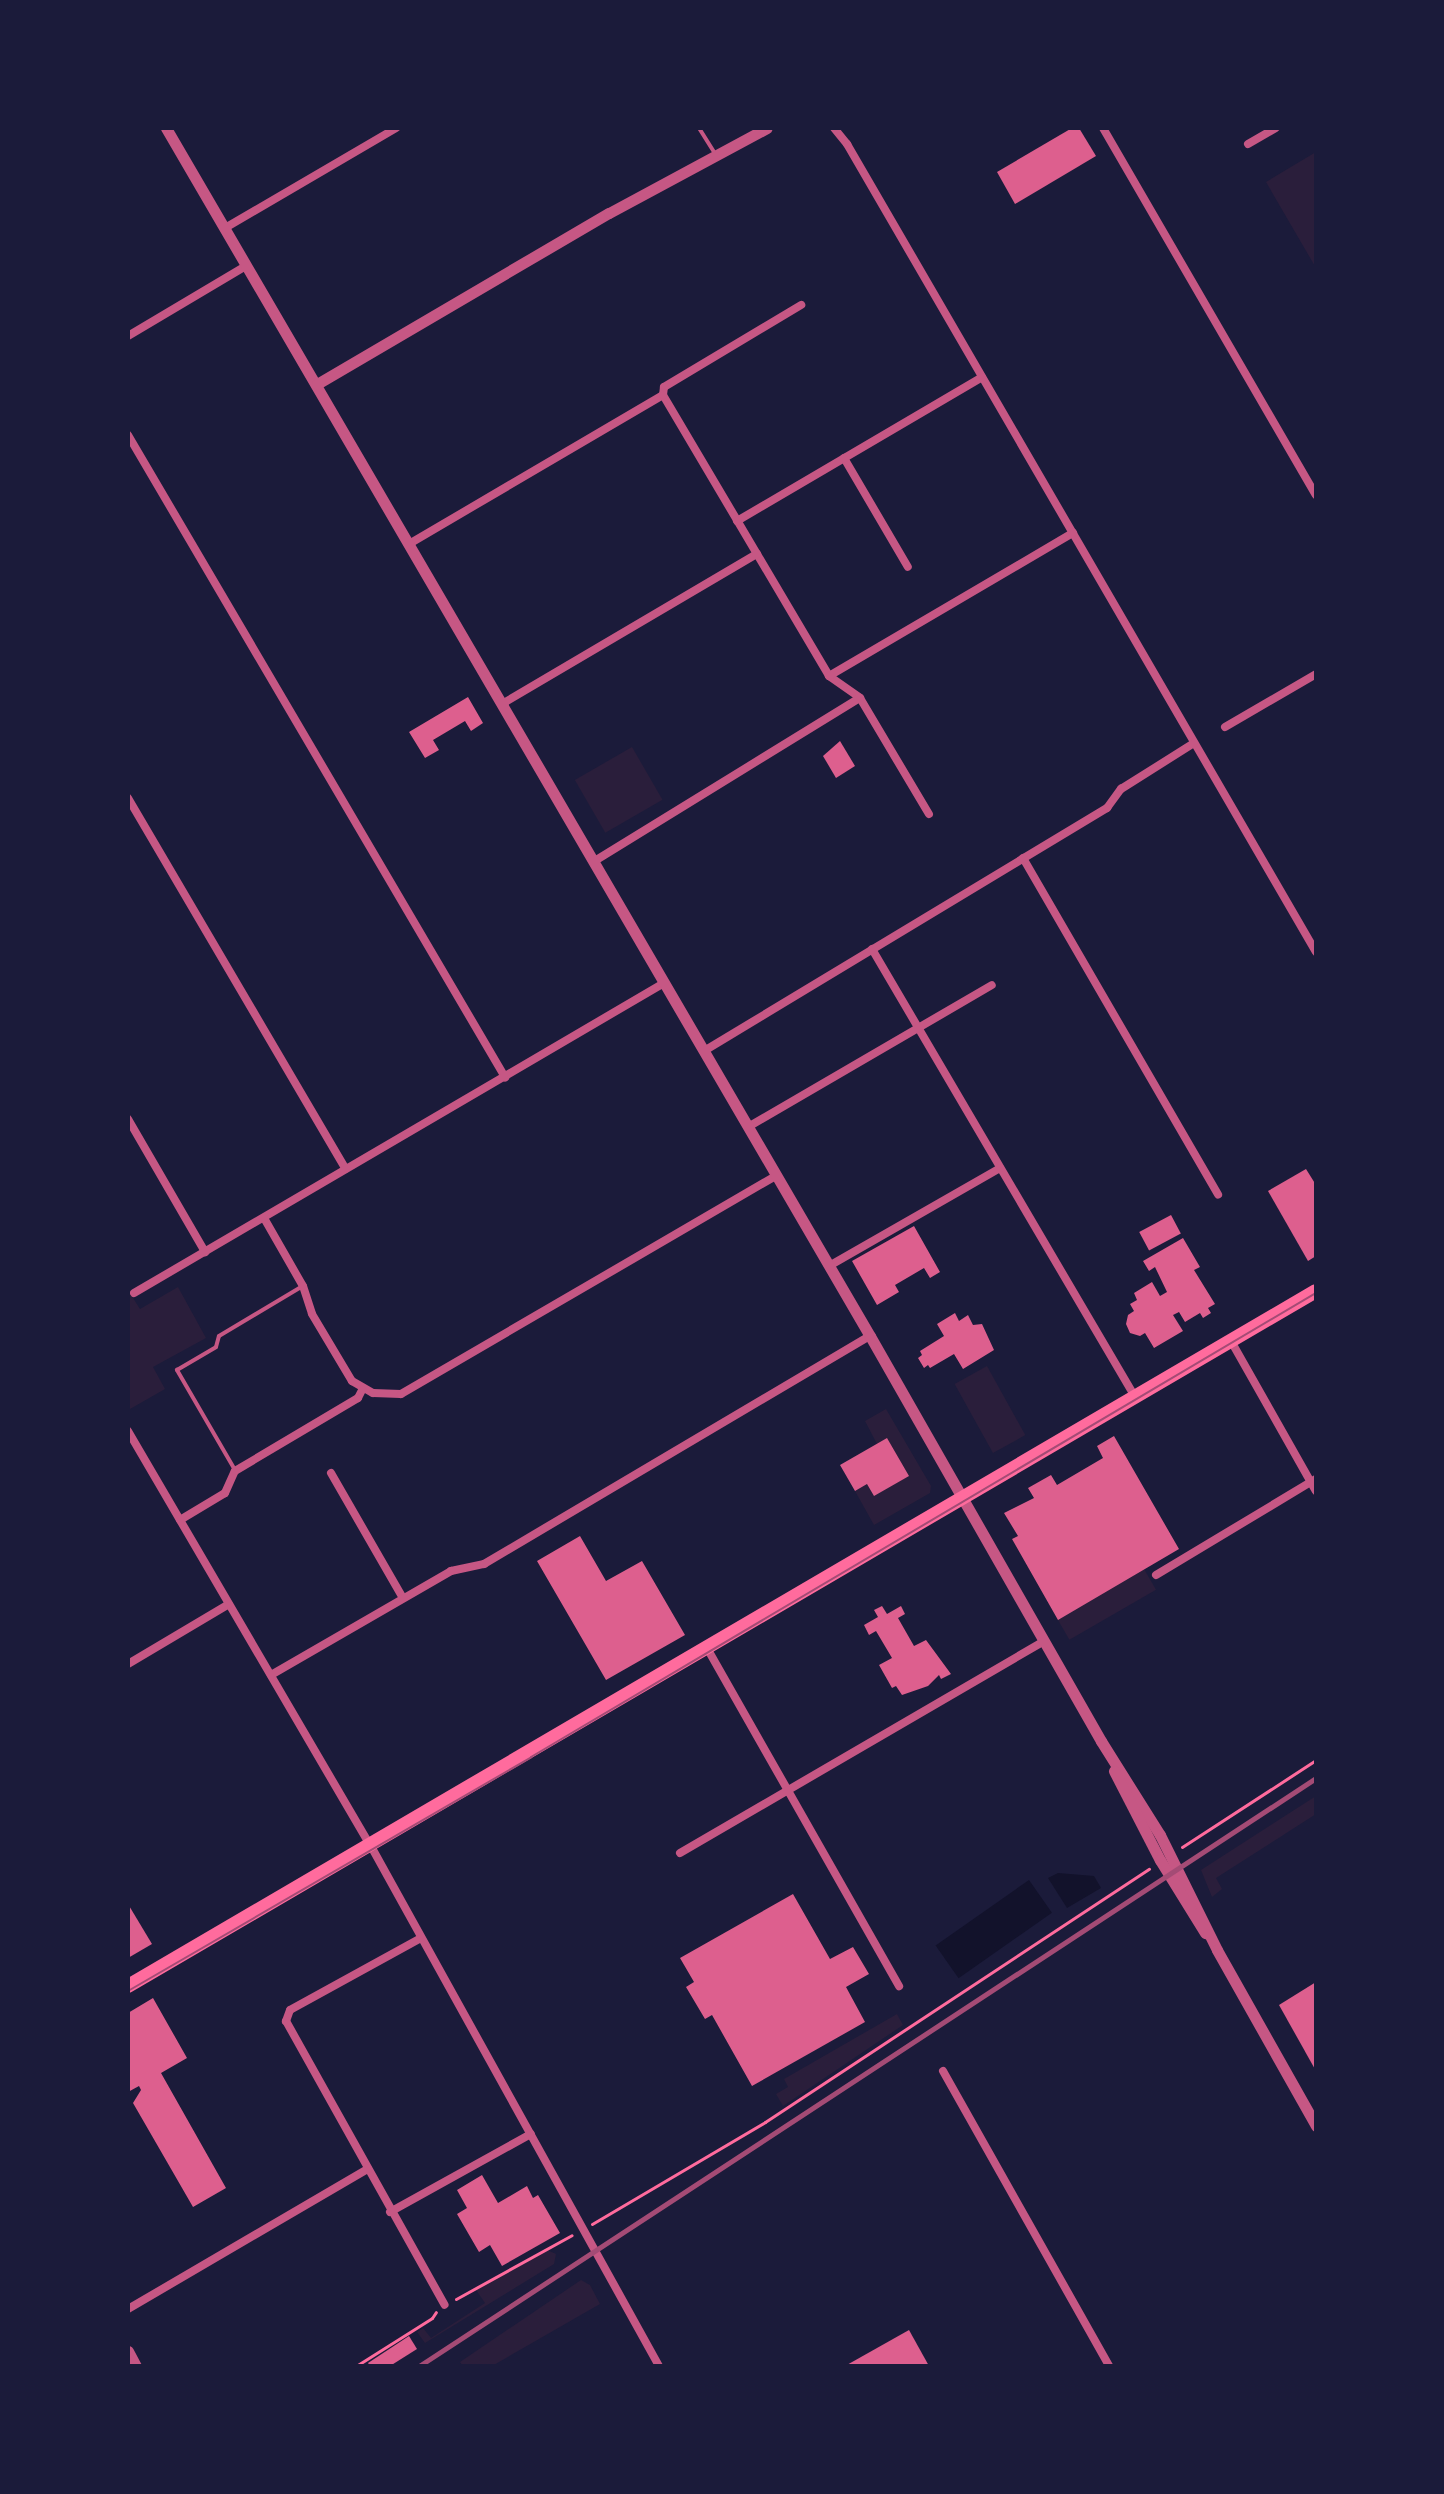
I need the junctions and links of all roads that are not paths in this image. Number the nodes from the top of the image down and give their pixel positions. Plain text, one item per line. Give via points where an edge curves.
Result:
1 (166, 128) edge
2 (396, 128) edge
3 (699, 128) edge
4 (757, 128) edge
5 (767, 128) edge
6 (834, 128) edge
7 (842, 128) edge
8 (1103, 128) edge
9 (1276, 128) edge
10 (738, 141) junction
11 (847, 144) junction
12 (1248, 144) dead end
13 (715, 154) junction
14 (225, 228) junction
15 (246, 266) junction
16 (801, 305) dead end
17 (128, 336) edge
18 (982, 377) junction
19 (317, 384) junction
20 (663, 395) junction
21 (128, 435) edge
22 (844, 458) junction
23 (1316, 495) edge
24 (737, 521) junction
25 (1073, 533) junction
26 (409, 544) junction
27 (757, 554) junction
28 (908, 567) dead end
29 (1316, 674) edge
30 (829, 676) junction
31 (860, 698) junction
32 (502, 704) junction
33 (1225, 727) dead end
34 (1194, 743) junction
35 (128, 798) edge
36 (929, 814) dead end
37 (1023, 858) junction
38 (593, 862) junction
39 (872, 949) junction
40 (1316, 952) edge
41 (664, 983) junction
42 (992, 985) dead end
43 (918, 1028) junction
44 (704, 1051) junction
45 (505, 1077) junction
46 (128, 1119) edge
47 (748, 1127) junction
48 (1000, 1168) junction
49 (346, 1169) junction
50 (776, 1176) junction
51 (1218, 1195) dead end
52 (264, 1218) junction
53 (205, 1252) junction
54 (829, 1266) junction
55 (303, 1286) junction
56 (1316, 1291) edge
57 (134, 1293) dead end
58 (870, 1336) junction
59 (1231, 1341) junction
60 (362, 1390) junction
61 (1135, 1397) junction
62 (128, 1431) edge
63 (235, 1471) junction
64 (331, 1473) dead end
65 (1314, 1480) edge
66 (1316, 1491) edge
67 (964, 1499) junction
68 (180, 1520) junction
69 (1156, 1575) dead end
70 (403, 1598) junction
71 (229, 1604) junction
72 (1044, 1641) junction
73 (707, 1648) junction
74 (128, 1664) edge
75 (271, 1675) junction
76 (788, 1791) junction
77 (370, 1845) junction
78 (680, 1853) dead end
79 (421, 1938) junction
80 (128, 1986) edge
81 (899, 1986) dead end
82 (943, 2071) dead end
83 (1316, 2126) edge
84 (531, 2134) junction
85 (368, 2169) junction
86 (390, 2212) junction
87 (445, 2305) road end
88 (128, 2309) edge
89 (128, 2351) edge
90 (136, 2366) edge
91 (659, 2366) edge
92 (1109, 2366) edge

1 - 14 street
2 - 14 street
3 - 13 lane
4 - 10 street
5 - 10 street
6 - 11 street
7 - 11 street
8 - 23 street
9 - 12 street
10 - 13 street
11 - 18 street
13 - 19 street
14 - 15 street
15 - 17 street
15 - 19 street
16 - 20 street via 664,387
18 - 22 street
18 - 25 street
19 - 26 street
20 - 24 street
20 - 26 street
21 - 45 street
22 - 24 street
22 - 28 street
24 - 27 street
25 - 30 street
25 - 34 street
26 - 32 street
27 - 30 street
27 - 32 street
29 - 33 street
30 - 31 street
31 - 36 street
31 - 38 street
32 - 38 street
34 - 37 street via 1121,789 1107,808
34 - 40 street
35 - 49 street
37 - 39 street
37 - 51 street
38 - 41 street
39 - 43 street
39 - 44 street
41 - 44 street
41 - 45 street
42 - 43 street
43 - 47 street
43 - 48 street
44 - 47 street
45 - 49 street
46 - 53 street
47 - 50 street
48 - 54 street
48 - 61 street
49 - 52 street
50 - 54 street
50 - 60 street via 401,1394
52 - 53 street
52 - 55 street
53 - 57 street
54 - 58 street
55 - 60 street via 312,1314
55 - 63 lane via 219,1336 216,1347 177,1370
56 - 59 highway
58 - 67 street
58 - 70 street via 484,1564 451,1571
59 - 61 highway
59 - 65 street
60 - 63 street via 358,1398
61 - 67 highway
62 - 68 street
63 - 68 street via 225,1493
64 - 70 street
65 - 66 street
65 - 69 street
67 - 72 street
67 - 73 highway
68 - 71 street
70 - 75 street
71 - 74 street
71 - 75 street
72 - 76 street
72 - 83 street
73 - 76 street
73 - 77 highway
75 - 77 street
76 - 78 street
76 - 81 street
77 - 79 street
77 - 80 highway
79 - 84 street
79 - 85 street via 286,2016
82 - 92 street
84 - 86 street
84 - 91 street
85 - 86 street
85 - 88 street
86 - 87 street
89 - 90 street

